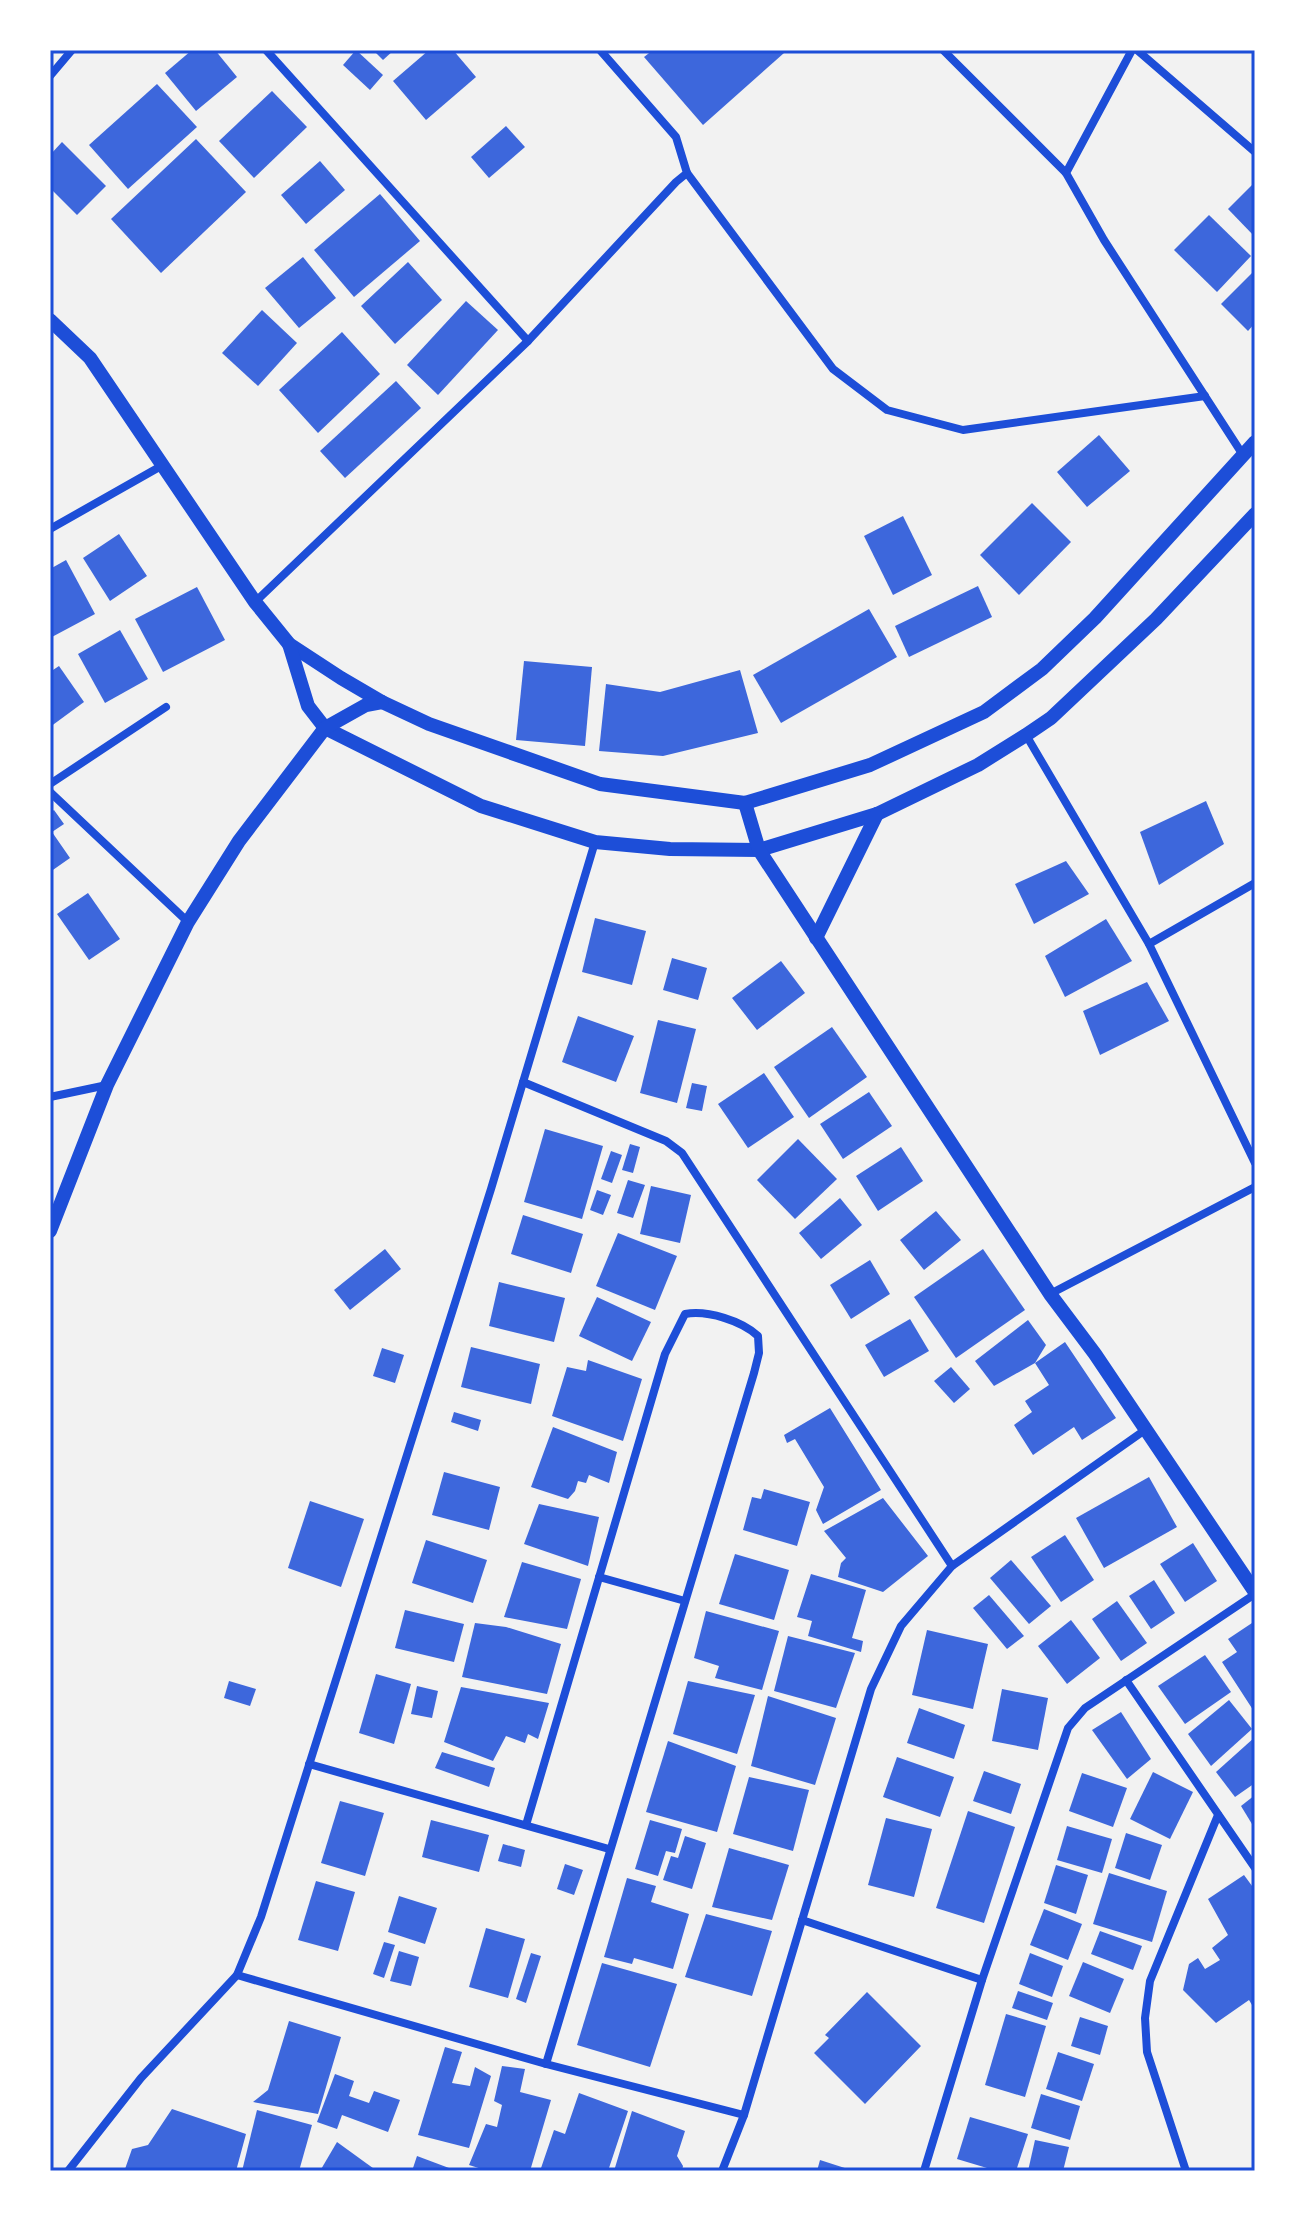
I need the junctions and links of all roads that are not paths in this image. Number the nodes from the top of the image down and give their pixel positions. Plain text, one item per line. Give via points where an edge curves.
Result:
1 (72, 50) edge
2 (266, 50) edge
3 (600, 50) edge
4 (943, 50) edge
5 (1134, 50) edge
6 (50, 76) edge
7 (1255, 152) edge
8 (687, 173) junction
9 (1066, 173) junction
10 (50, 320) edge
11 (528, 341) junction
12 (1205, 396) junction
13 (1255, 442) edge
14 (1243, 455) junction
15 (163, 465) junction
16 (1255, 514) edge
17 (50, 529) edge
18 (255, 602) junction
19 (289, 644) junction
20 (382, 702) junction
21 (166, 707) dead end
22 (325, 728) junction
23 (1026, 735) junction
24 (50, 784) edge
25 (50, 792) edge
26 (745, 803) junction
27 (877, 814) junction
28 (595, 842) junction
29 (759, 850) junction
30 (1255, 883) edge
31 (188, 922) junction
32 (816, 938) junction
33 (1149, 944) junction
34 (523, 1082) junction
35 (107, 1085) junction
36 (50, 1097) edge
37 (1255, 1163) edge
38 (1255, 1187) edge
39 (50, 1231) edge
40 (1050, 1294) junction
41 (1145, 1430) junction
42 (952, 1566) junction
43 (599, 1577) junction
44 (1255, 1593) edge
45 (685, 1601) junction
46 (1126, 1680) junction
47 (309, 1764) junction
48 (1218, 1815) junction
49 (526, 1825) junction
50 (609, 1849) junction
51 (1255, 1868) edge
52 (802, 1920) junction
53 (237, 1975) junction
54 (982, 1980) junction
55 (546, 2064) junction
56 (744, 2115) junction
57 (68, 2171) edge
58 (722, 2171) edge
59 (924, 2171) edge
60 (1186, 2171) edge

1 - 6 street
2 - 11 street
3 - 8 street via 676,137
4 - 9 street
5 - 7 street
5 - 9 street
8 - 11 street
8 - 12 street via 833,369 887,410 963,430
9 - 12 street
10 - 15 street via 90,358
11 - 18 street
12 - 14 street
13 - 14 street
14 - 26 street via 1095,618 1042,669 984,712 870,765
15 - 17 street
15 - 18 street
16 - 23 street via 1156,619
18 - 19 street
19 - 20 street
19 - 22 street via 308,706
20 - 22 street
20 - 26 street via 429,724 600,784
21 - 24 street
22 - 28 street via 481,806
22 - 31 street via 239,841
23 - 27 street via 978,765
23 - 33 street
25 - 31 street
26 - 29 street
27 - 29 street
27 - 32 street
28 - 29 street
28 - 34 street
29 - 32 street
30 - 33 street
31 - 35 street
32 - 40 street
33 - 37 street
34 - 42 street via 666,1141 682,1153
34 - 47 street
35 - 36 street
35 - 39 street
38 - 40 street
40 - 41 street
41 - 42 street
41 - 44 street
42 - 52 street via 901,1626 871,1689
43 - 45 street
43 - 45 street via 665,1354 685,1314 698,1312 748,1327 758,1336 759,1353
43 - 49 street
44 - 46 street
45 - 50 street
46 - 48 street
46 - 54 street via 1085,1708 1068,1728
47 - 49 street
47 - 53 street
48 - 51 street
48 - 60 street via 1150,1981 1145,2018 1147,2052
49 - 50 street
50 - 55 street
52 - 54 street
52 - 56 street
53 - 55 street
53 - 57 street via 141,2078
54 - 59 street
55 - 56 street
56 - 58 street

